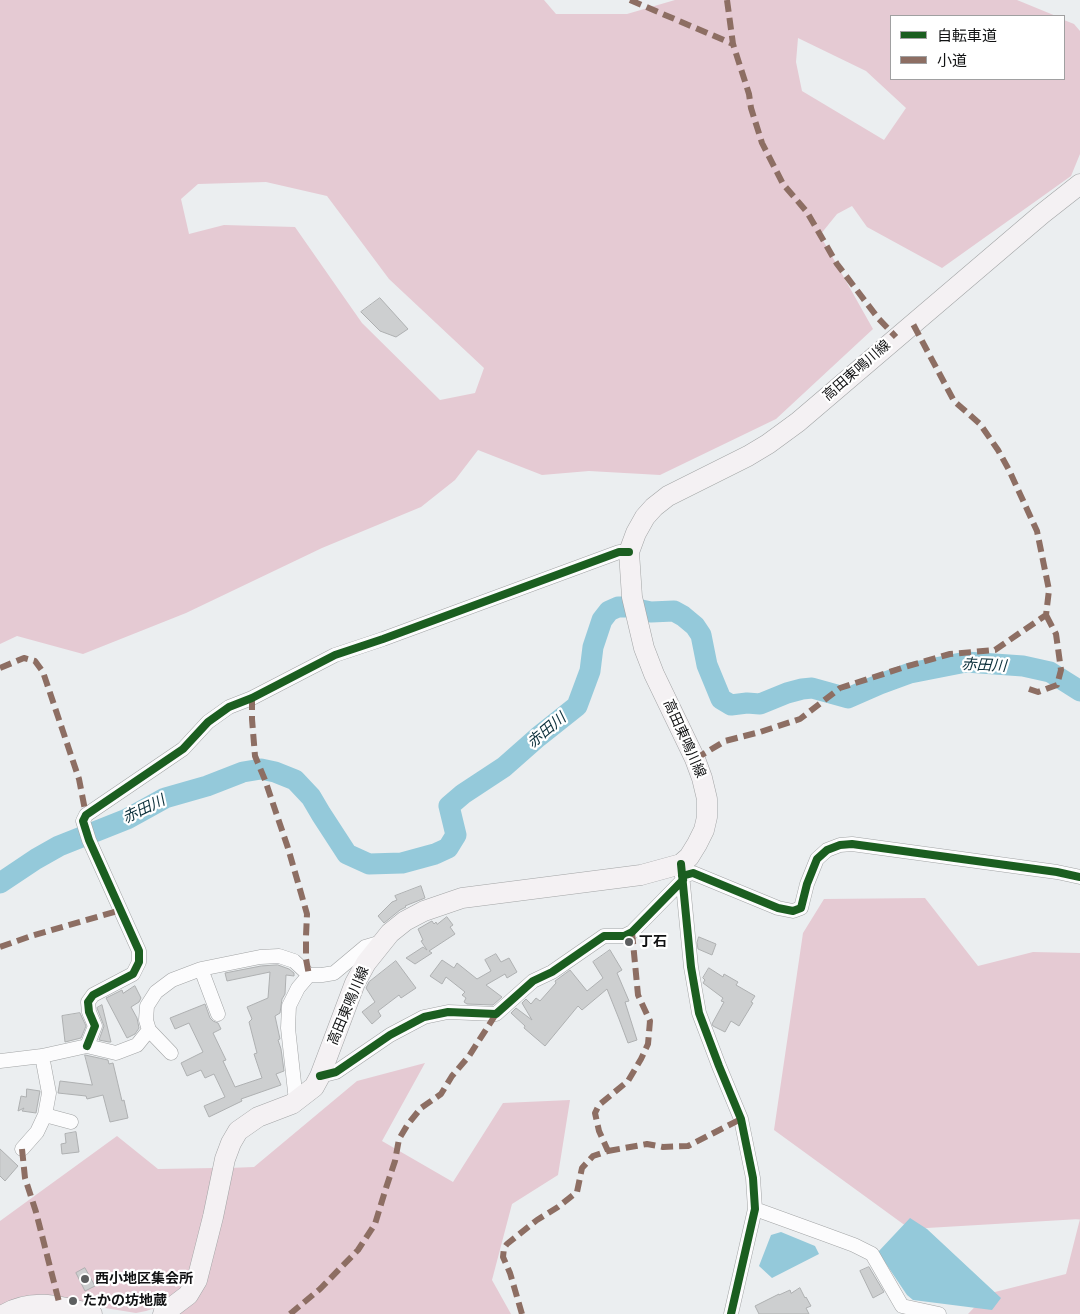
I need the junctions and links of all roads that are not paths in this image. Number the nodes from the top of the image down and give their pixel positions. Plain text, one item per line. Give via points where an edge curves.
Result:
1 (1080, 184) edge
2 (629, 552) junction
3 (682, 873) junction
4 (1080, 877) edge
5 (382, 942) junction
6 (201, 969) junction
7 (309, 975) junction
8 (218, 1014) dead end
9 (149, 1030) junction
10 (87, 1046) junction
11 (171, 1053) dead end
12 (42, 1056) junction
13 (0, 1061) edge
14 (320, 1076) junction
15 (296, 1101) junction
16 (45, 1115) junction
17 (71, 1122) dead end
18 (22, 1149) dead end
19 (755, 1209) junction
20 (5, 1314) edge
21 (92, 1314) edge
22 (163, 1314) edge
23 (731, 1314) edge
24 (939, 1314) edge

1 - 2 main road, 高田東鳴川線 via 768,444 668,496 654,507 645,517
2 - 3 main road, 高田東鳴川線 via 632,597 644,648 695,759 707,800 704,830
2 - 10 street via 619,552 335,655 252,698 229,706 208,722 183,749 86,815 83,822 89,840 139,950 139,962 133,974 93,995 88,1002 95,1026
3 - 4 street via 693,873 778,908 793,911 802,908 816,859 840,845 852,844
3 - 5 main road, 高田東鳴川線 via 642,875 462,898 405,921
3 - 14 street via 632,932 624,936 604,936 552,972 533,981 496,1014 448,1012 424,1018 390,1035 336,1072
3 - 19 street via 699,1013 742,1119
5 - 7 street via 365,947 334,973
5 - 14 main road, 高田東鳴川線 via 355,983
6 - 7 street via 279,956 294,961
6 - 8 street
6 - 9 street via 172,980 156,992 147,1006
7 - 15 street via 289,1006 288,1028
9 - 10 street via 137,1045 116,1052
9 - 11 street
10 - 12 street
12 - 13 street
12 - 16 street via 49,1092
14 - 15 main road, 高田東鳴川線 via 314,1087
15 - 22 main road, 高田東鳴川線 via 258,1117 238,1131 224,1159 197,1280 188,1295
16 - 17 street
16 - 18 street via 38,1132
19 - 23 street
19 - 24 street via 872,1254 902,1306
20 - 21 main road via 21,1306 42,1304

